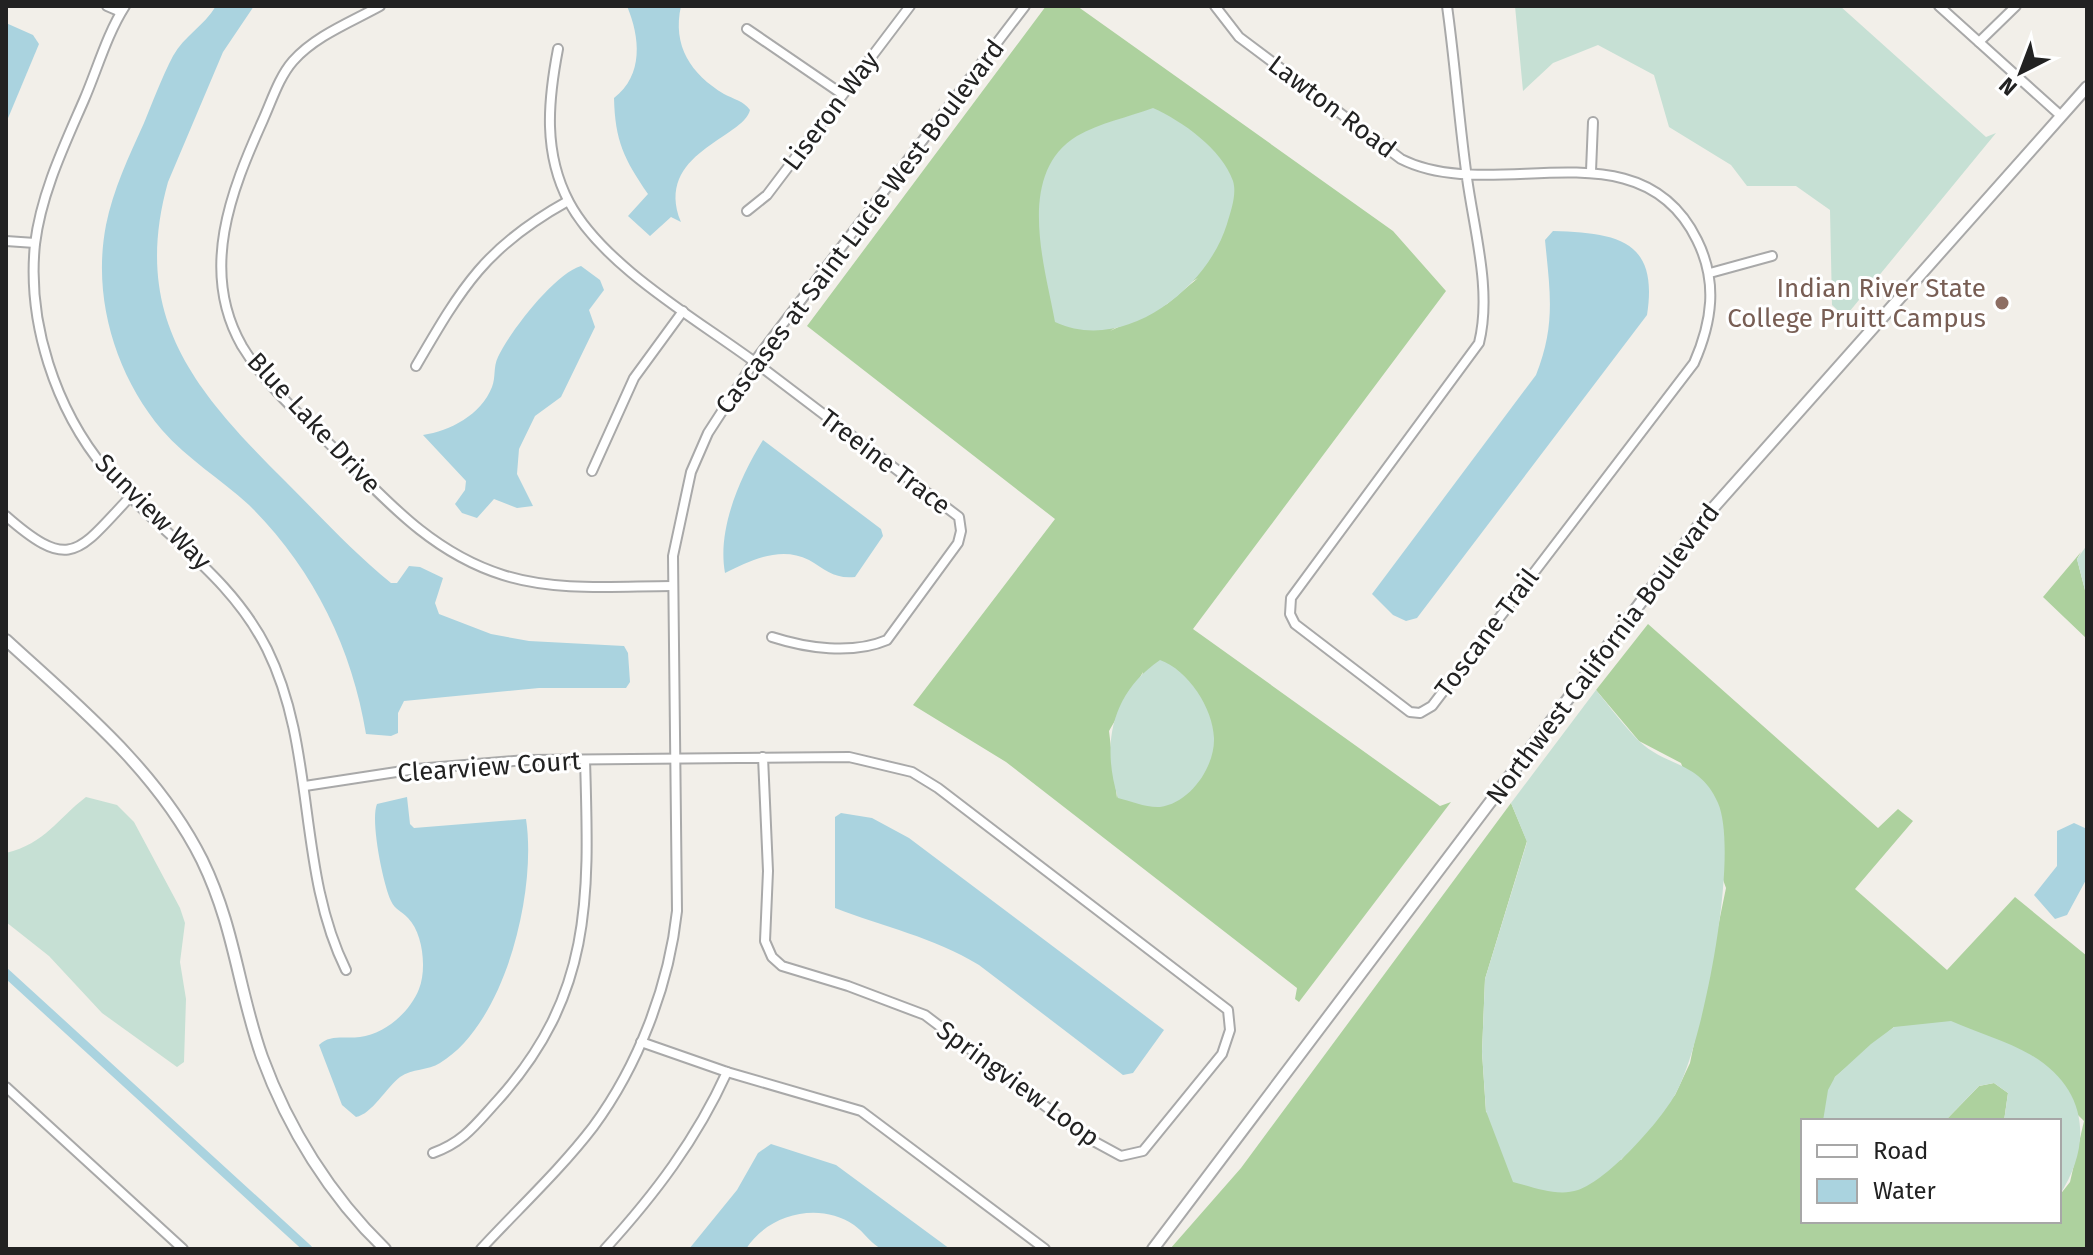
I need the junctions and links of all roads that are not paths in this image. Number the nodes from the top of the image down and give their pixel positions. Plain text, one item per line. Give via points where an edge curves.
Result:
1 (107, 6) edge
2 (380, 6) edge
3 (910, 6) edge
4 (1009, 6) edge
5 (1215, 6) edge
6 (1447, 6) edge
7 (1939, 6) edge
8 (2016, 6) edge
9 (123, 9) edge
10 (1022, 10) edge
11 (747, 29) dead end
12 (1979, 42) junction
13 (558, 49) dead end
14 (2087, 87) edge
15 (842, 94) junction
16 (2060, 115) junction
17 (1593, 122) dead end
18 (1591, 171) junction
19 (1467, 176) junction
20 (568, 201) junction
21 (747, 211) dead end
22 (6, 241) edge
23 (35, 243) junction
24 (1772, 256) dead end
25 (1710, 273) junction
26 (683, 311) junction
27 (754, 362) junction
28 (416, 366) dead end
29 (592, 471) dead end
30 (130, 497) junction
31 (6, 516) edge
32 (672, 586) junction
33 (772, 637) dead end
34 (6, 640) edge
35 (763, 757) junction
36 (675, 758) junction
37 (585, 760) junction
38 (305, 786) junction
39 (346, 970) dead end
40 (641, 1042) junction
41 (727, 1072) junction
42 (6, 1087) edge
43 (433, 1153) dead end
44 (183, 1249) edge
45 (385, 1249) edge
46 (481, 1249) edge
47 (605, 1249) edge
48 (1045, 1249) edge
49 (1153, 1249) edge

1 - 9 street
2 - 32 street, Blue Lake Drive via 292,61 256,136 220,241 229,314 241,344 263,375 378,493 444,549 531,582
3 - 15 street, Liseron Way
4 - 10 street
5 - 19 street, Lawton Road via 1239,37 1401,159 1422,170
6 - 19 street
7 - 12 street
8 - 12 street
9 - 23 street, Sunview Way via 62,150
10 - 27 street, Cascases at Saint Lucie West Boulevard
11 - 15 street
12 - 16 street
13 - 20 street via 548,103 556,169
14 - 16 street, Northwest California Boulevard
15 - 21 street, Liseron Way via 767,195
16 - 49 street, Northwest California Boulevard via 1706,516
17 - 18 street
18 - 19 street, Toscane Trail
18 - 25 street, Toscane Trail via 1637,184 1680,214
19 - 25 street, Toscane Trail via 1484,311 1479,343 1291,598 1295,624 1410,712 1432,706 1694,363 1710,315
20 - 26 street via 612,256
20 - 28 street via 517,231 493,253 447,313
22 - 23 street
23 - 30 street, Sunview Way via 36,308 59,393 77,429
24 - 25 street
26 - 27 street
26 - 29 street via 634,378
27 - 32 street, Cascases at Saint Lucie West Boulevard via 708,433 691,472
27 - 33 street, Treeine Trace via 959,517 961,531 958,543 887,640 873,646 804,647
30 - 31 street via 92,538 73,550 53,551 36,543
30 - 38 street, Sunview Way via 223,582 249,617 283,690
32 - 36 street, Cascases at Saint Lucie West Boulevard
34 - 45 street via 118,743 201,858 223,907 262,1056 285,1109 334,1193
35 - 35 street, Springview Loop via 765,941 772,957 782,966 925,1015 1086,1137 1121,1156 1143,1151 1222,1054 1230,1030 1228,1010 1220,1000 912,772 849,757
35 - 36 street, Springview Loop
36 - 37 street, Clearview Court
36 - 40 street, Cascases at Saint Lucie West Boulevard via 673,945
37 - 38 street, Clearview Court via 416,769
37 - 43 street via 588,868 584,921 570,982 514,1082 458,1144
38 - 39 street, Sunview Way via 319,893
40 - 41 street
40 - 46 street, Cascases at Saint Lucie West Boulevard via 593,1127
41 - 47 street via 705,1120 673,1169
41 - 48 street via 861,1111
42 - 44 street

